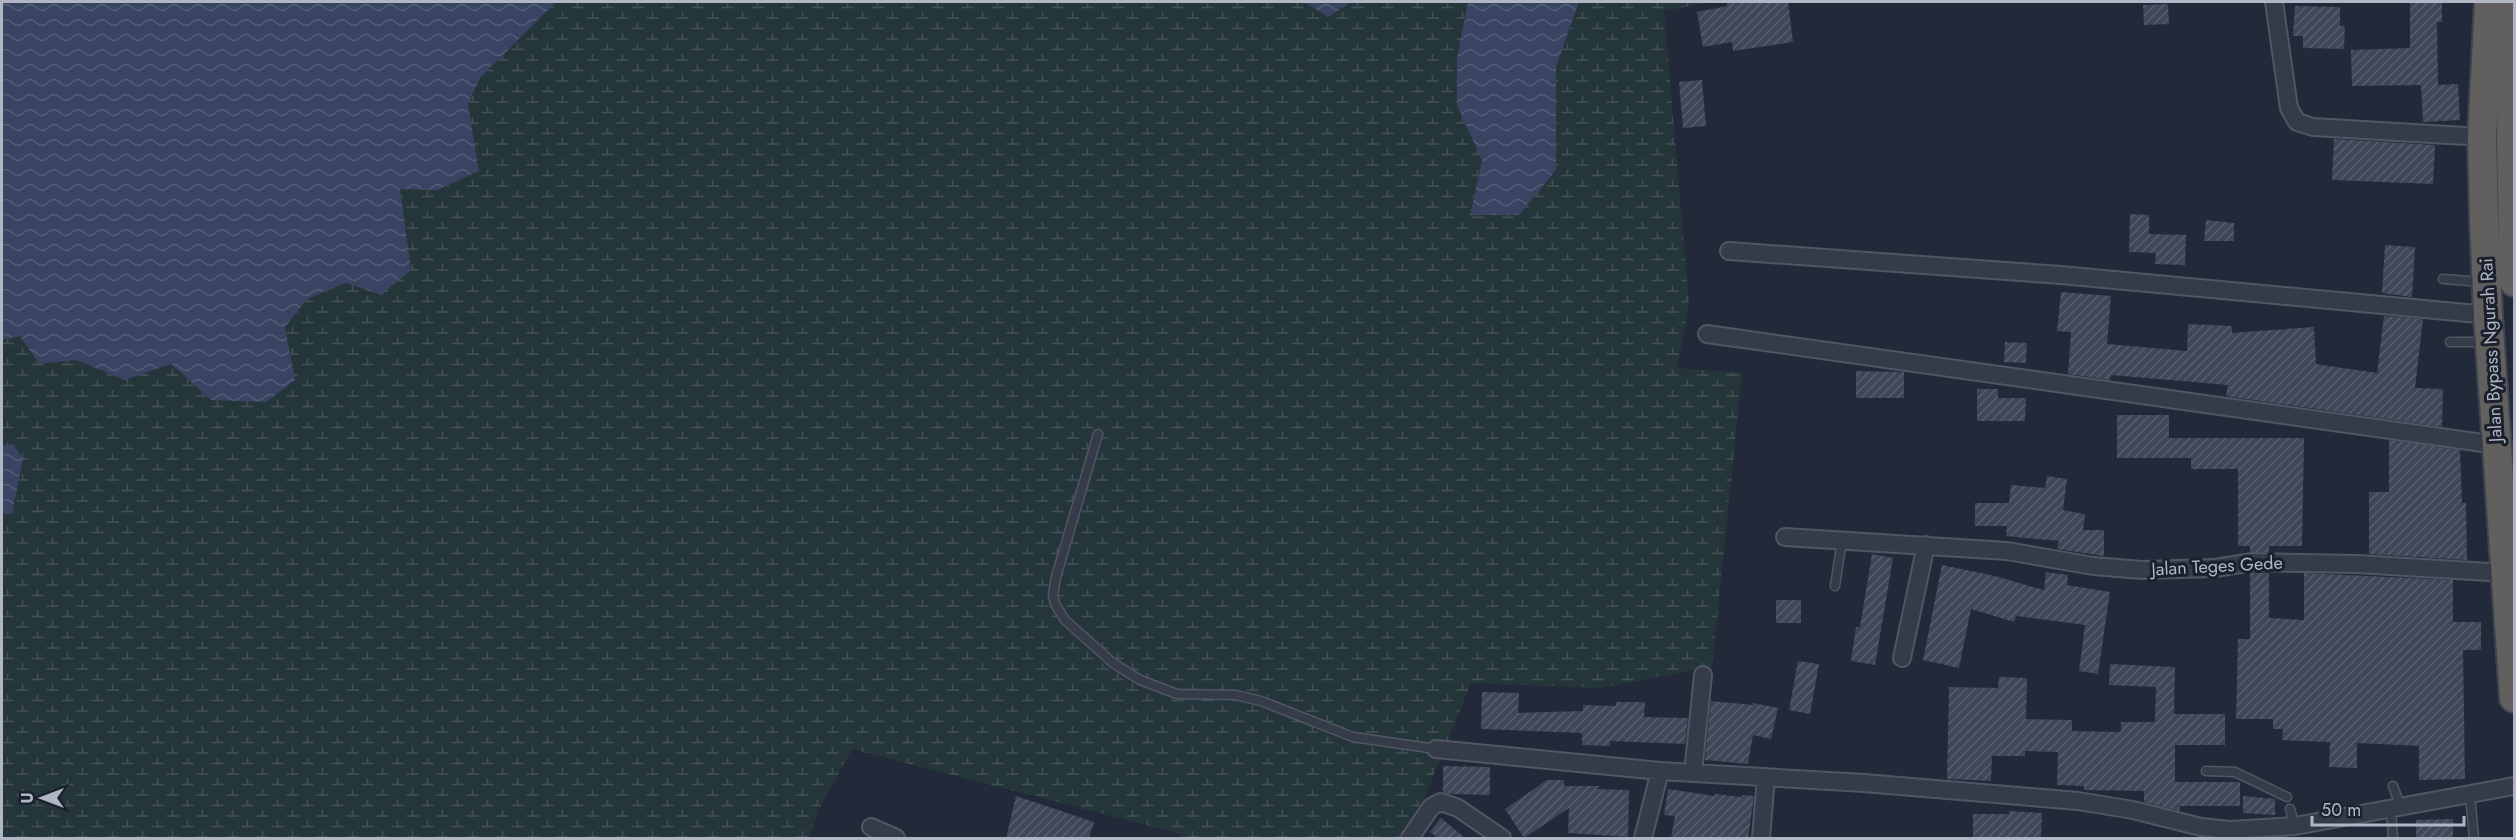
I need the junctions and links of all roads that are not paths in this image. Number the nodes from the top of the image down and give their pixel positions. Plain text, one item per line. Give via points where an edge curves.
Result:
1 (2274, 2) edge
2 (2489, 2) edge
3 (2513, 2) edge
4 (2514, 32) edge
5 (2482, 137) junction
6 (2513, 193) edge
7 (1729, 251) dead end
8 (2514, 275) edge
9 (2443, 279) dead end
10 (2501, 282) edge
11 (2489, 329) junction
12 (1707, 334) dead end
13 (2450, 342) dead end
14 (1098, 434) dead end
15 (2497, 445) junction
16 (1785, 537) dead end
17 (1843, 539) junction
18 (1926, 545) junction
19 (2506, 573) junction
20 (1834, 586) dead end
21 (1902, 658) dead end
22 (1703, 675) dead end
23 (2514, 698) edge
24 (1436, 748) joint
25 (1660, 771) junction
26 (2206, 771) dead end
27 (1694, 773) junction
28 (1766, 777) junction
29 (2393, 786) dead end
30 (2514, 786) edge
31 (2470, 795) junction
32 (2287, 797) dead end
33 (2290, 809) dead end
34 (2396, 809) junction
35 (871, 826) dead end
36 (2295, 826) junction
37 (2198, 832) edge
38 (896, 838) edge
39 (1410, 838) edge
40 (1502, 838) edge
41 (1643, 838) edge
42 (1761, 838) edge
43 (2393, 838) edge
44 (2474, 838) edge

1 - 5 street via 2289,108 2296,122 2313,127
2 - 5 highway, Jalan Bypass Ngurah Rai
3 - 4 highway, Jalan Bypass Ngurah Rai
4 - 6 highway, Jalan Bypass Ngurah Rai
5 - 10 highway, Jalan Bypass Ngurah Rai
6 - 8 highway, Jalan Bypass Ngurah Rai
7 - 11 street via 2061,275
8 - 10 highway, Jalan Bypass Ngurah Rai
9 - 10 lane
10 - 11 highway, Jalan Bypass Ngurah Rai
11 - 13 lane
11 - 15 highway, Jalan Bypass Ngurah Rai
12 - 15 street
14 - 24 lane via 1053,595 1065,620 1095,648 1140,680 1171,693 1248,698 1353,737
15 - 19 highway, Jalan Bypass Ngurah Rai
16 - 17 street, Jalan Teges Gede
17 - 18 street, Jalan Teges Gede
17 - 20 lane
18 - 19 street, Jalan Teges Gede via 2007,551 2142,570 2215,568 2253,562
18 - 21 street
19 - 23 highway, Jalan Bypass Ngurah Rai
22 - 27 street
24 - 25 street
25 - 27 street
25 - 41 street
26 - 32 lane via 2235,772
27 - 28 street
28 - 37 street via 2078,801 2117,807
28 - 42 street
29 - 34 lane
30 - 31 street
31 - 34 street
31 - 44 lane
33 - 36 lane
34 - 36 street
34 - 43 lane
35 - 38 street
36 - 37 street
39 - 40 street via 1431,807 1445,802

